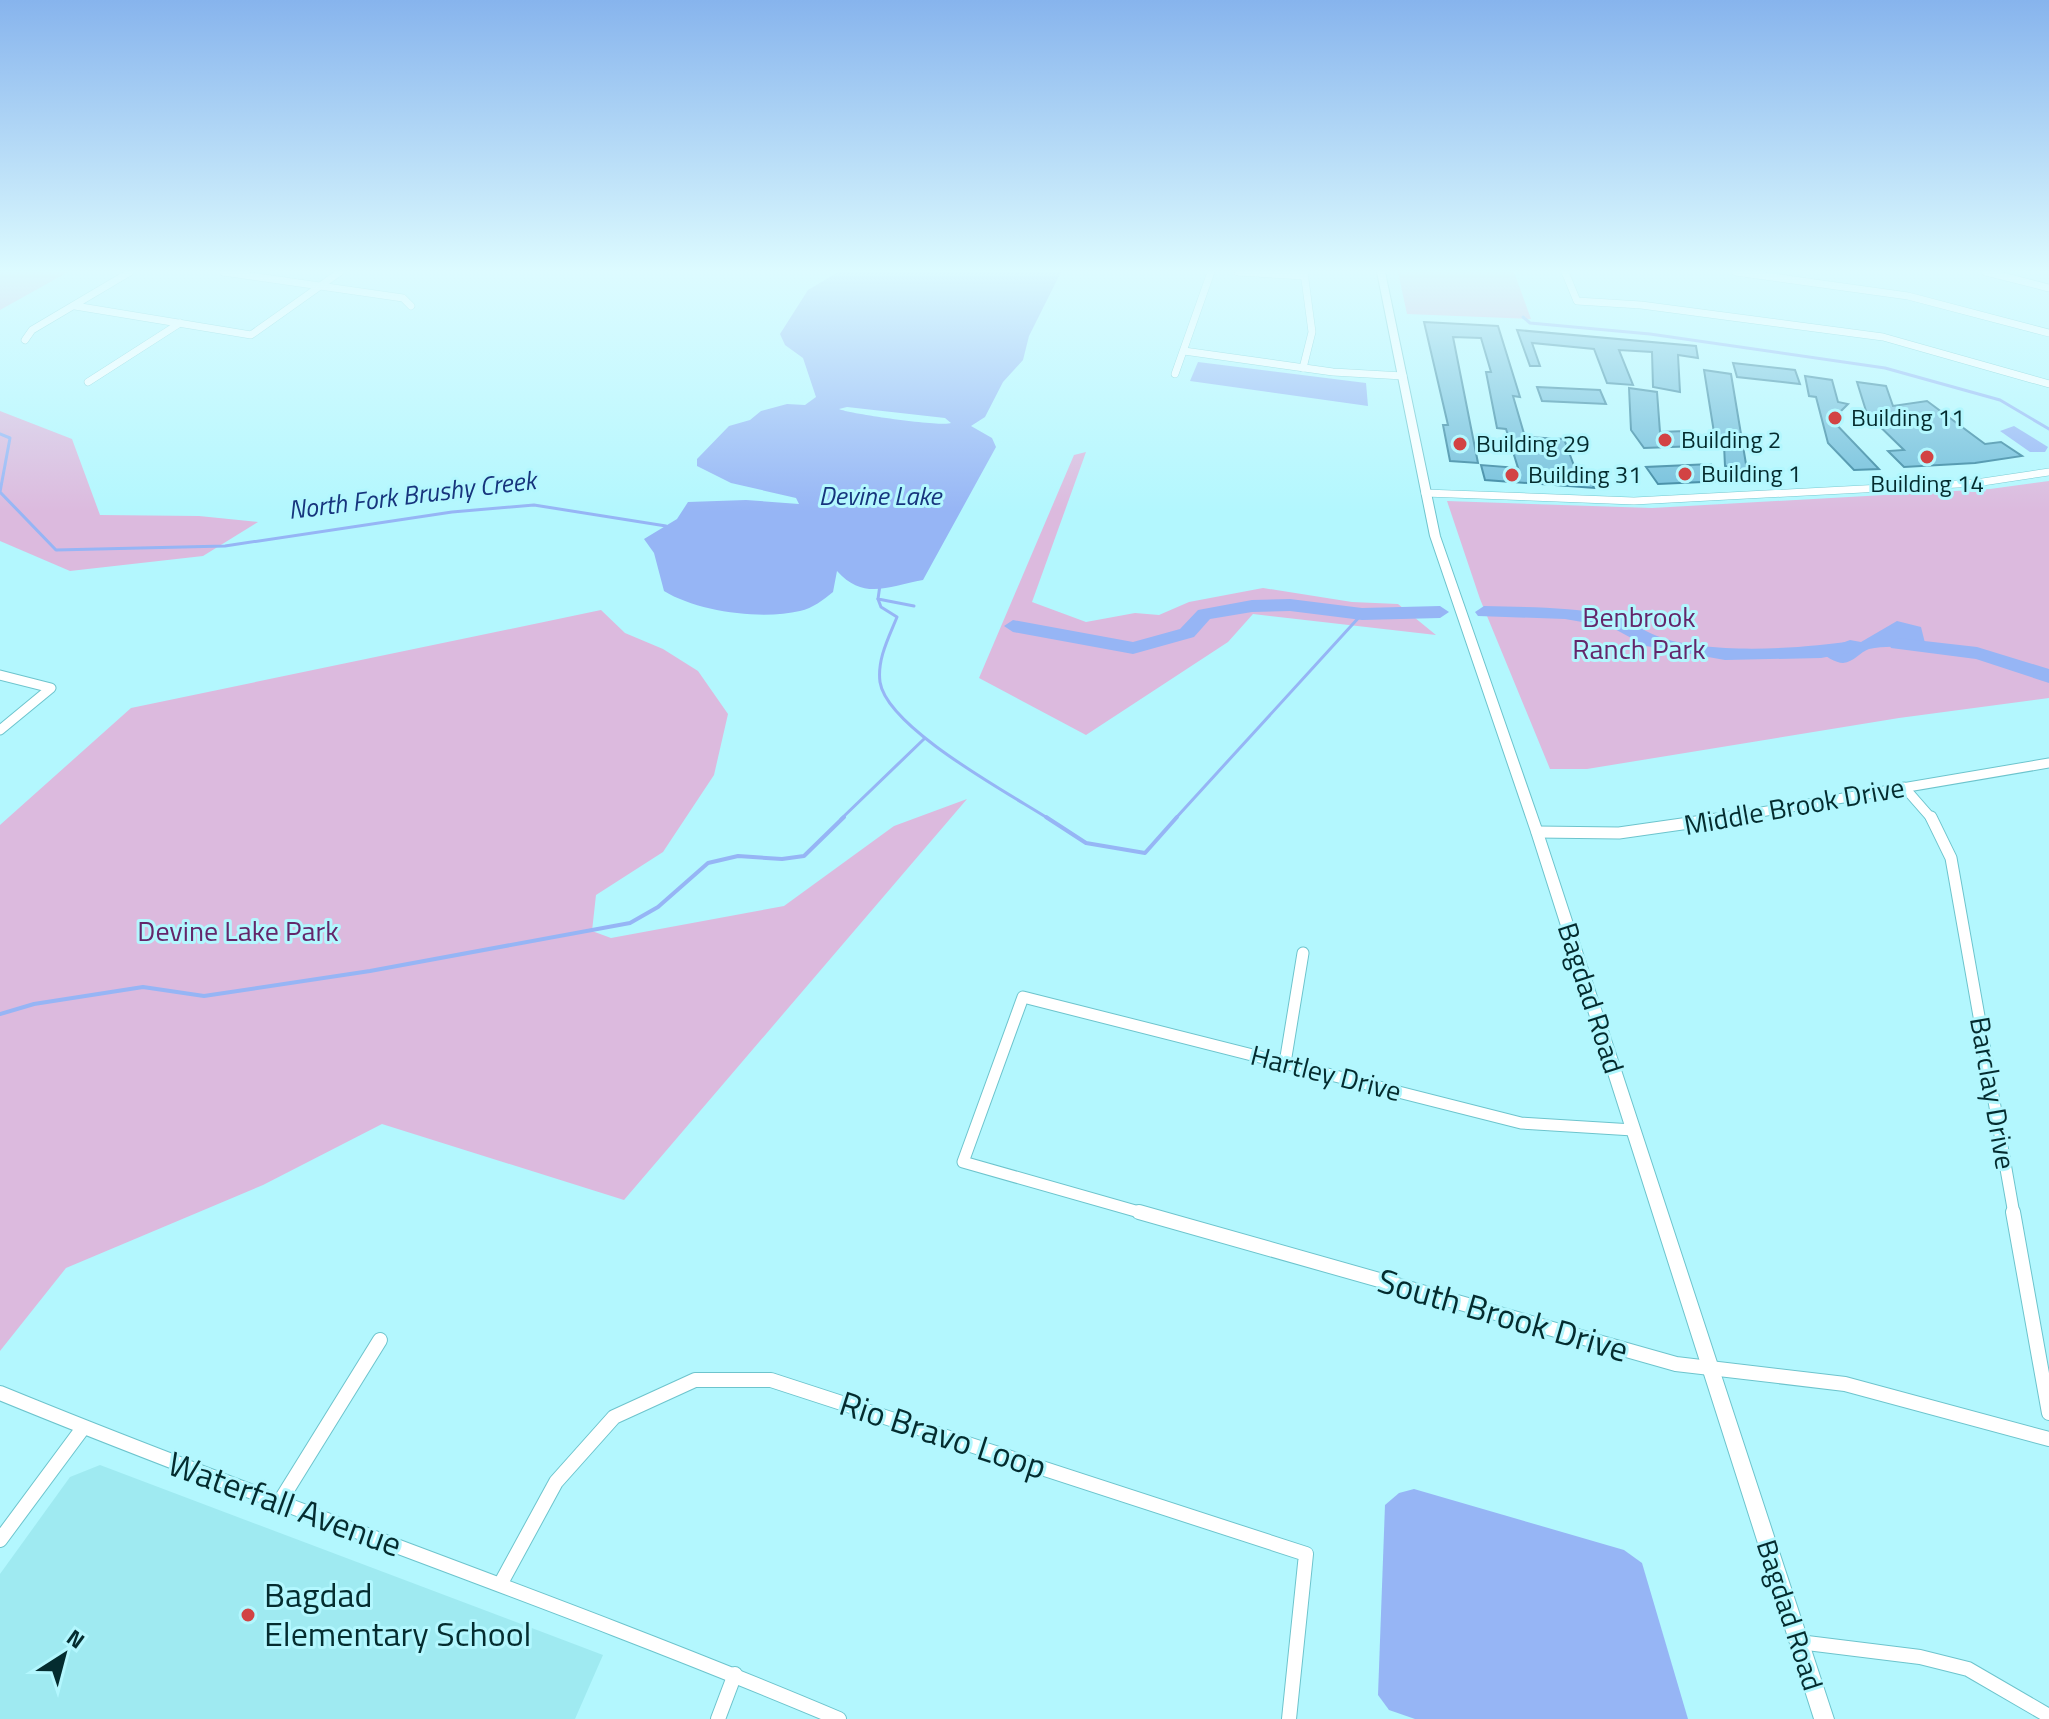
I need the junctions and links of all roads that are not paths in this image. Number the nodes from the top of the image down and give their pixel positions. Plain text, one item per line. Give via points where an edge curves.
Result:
1 (134, 352) edge
2 (1184, 352) edge
3 (1193, 352) edge
4 (1307, 352) edge
5 (1398, 352) edge
6 (1937, 352) edge
7 (1303, 368) junction
8 (1175, 374) dead end
9 (1403, 376) junction
10 (88, 382) dead end
11 (2049, 384) edge
12 (2049, 472) edge
13 (1425, 493) junction
14 (0, 675) edge
15 (0, 730) edge
16 (2049, 763) edge
17 (1904, 787) junction
18 (1537, 832) junction
19 (1303, 953) dead end
20 (1285, 1063) junction
21 (1633, 1130) junction
22 (963, 1162) joint
23 (380, 1340) dead end
24 (1710, 1370) junction
25 (0, 1393) edge
26 (2049, 1413) edge
27 (83, 1428) junction
28 (2049, 1439) edge
29 (279, 1503) junction
30 (0, 1540) edge
31 (501, 1583) junction
32 (1799, 1642) junction
33 (735, 1674) junction
34 (2049, 1716) edge
35 (718, 1719) edge
36 (839, 1719) edge
37 (1289, 1719) edge
38 (1824, 1719) edge

1 - 10 street
2 - 8 street
3 - 7 street
4 - 7 street
5 - 9 street, Bagdad Road
6 - 11 street
7 - 9 street
9 - 13 street, Bagdad Road
12 - 13 street via 1976,483 1634,501
13 - 18 street, Bagdad Road
14 - 15 street via 51,688
16 - 17 street, Middle Brook Drive
17 - 18 street, Middle Brook Drive via 1676,827
17 - 26 street, Barclay Drive via 1935,821 1951,858
18 - 21 street, Bagdad Road
19 - 20 street
20 - 21 street, Hartley Drive via 1521,1123
20 - 22 street, Hartley Drive via 1023,997
21 - 24 street, Bagdad Road
22 - 24 street, South Brook Drive
23 - 29 street
24 - 28 street, South Brook Drive via 1845,1384
24 - 32 street, Bagdad Road
25 - 27 street, Waterfall Avenue
27 - 29 street, Waterfall Avenue
27 - 30 street
29 - 31 street, Waterfall Avenue
31 - 33 street, Waterfall Avenue
31 - 37 street, Rio Bravo Loop via 556,1482 614,1417 695,1380 771,1380 1306,1554
32 - 34 street via 1920,1657 1968,1669
32 - 38 street, Bagdad Road
33 - 35 street
33 - 36 street, Waterfall Avenue

